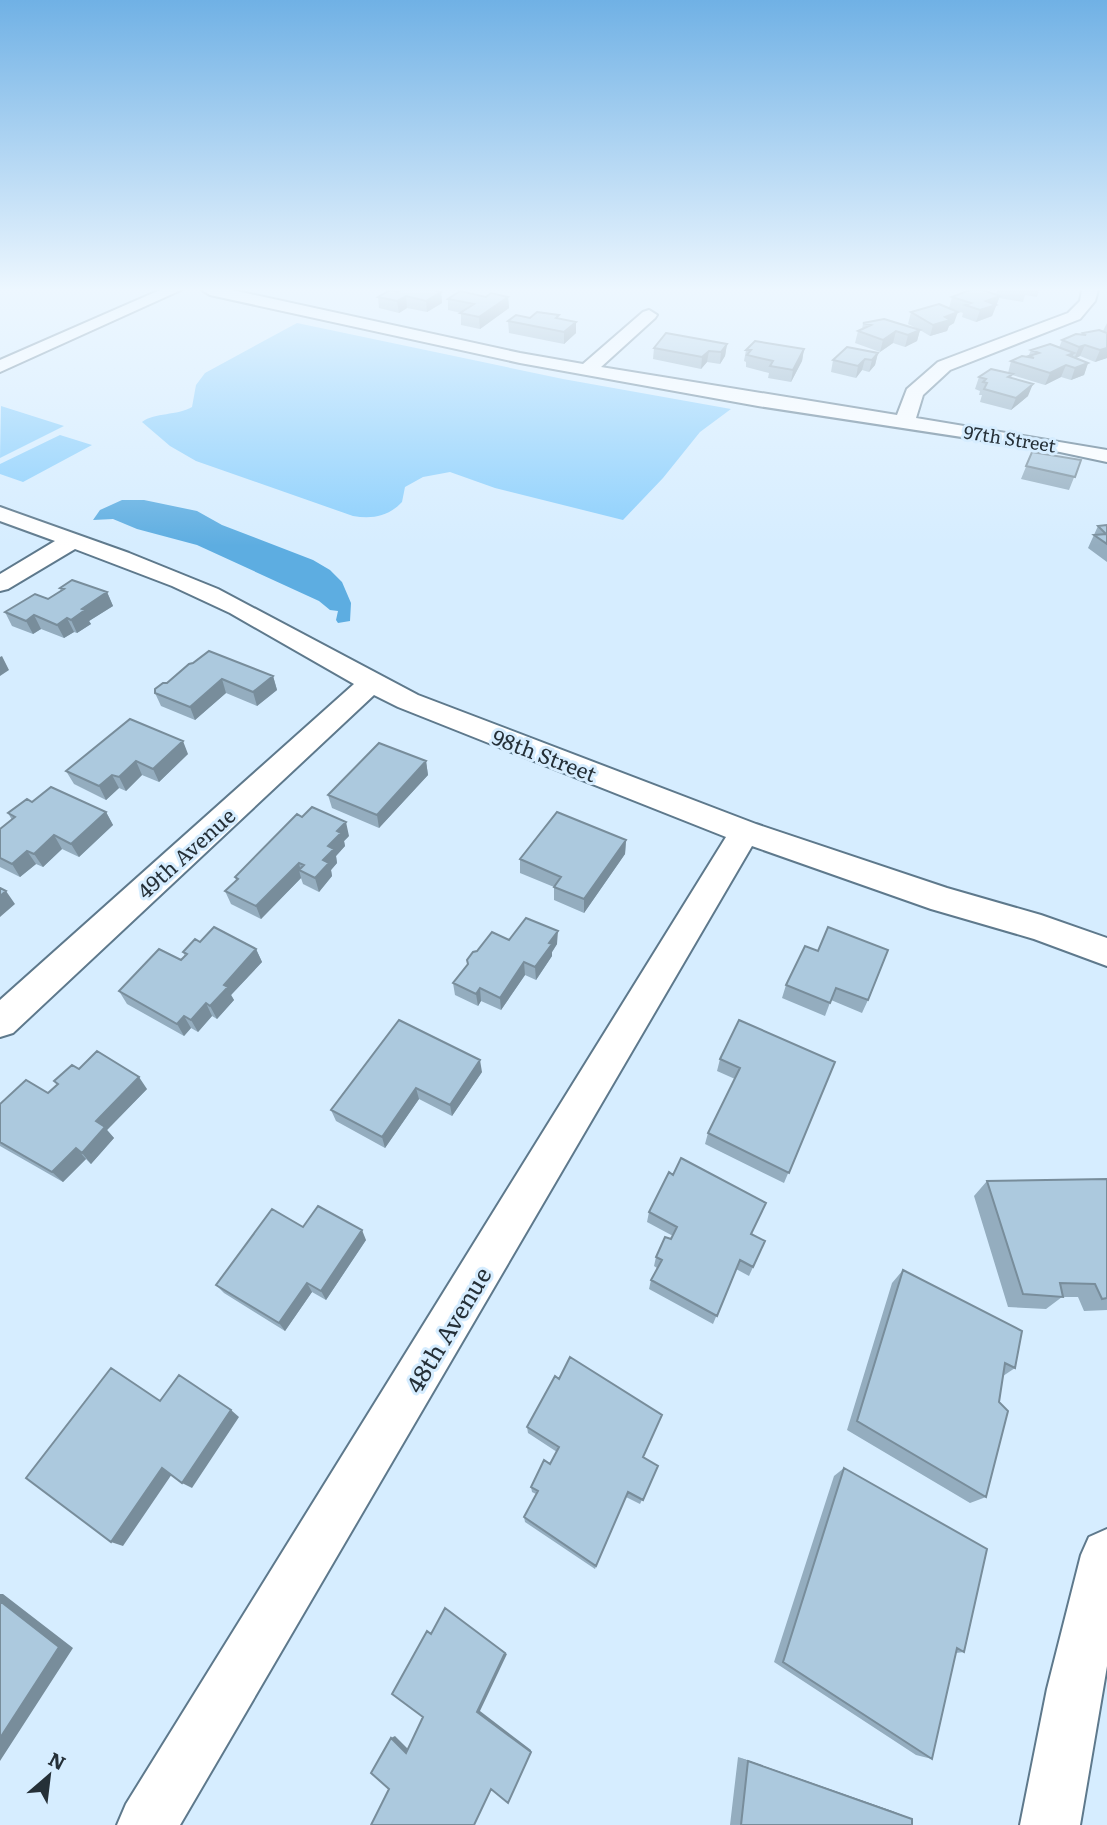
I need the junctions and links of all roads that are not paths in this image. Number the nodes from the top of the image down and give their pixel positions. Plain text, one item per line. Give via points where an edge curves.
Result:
1 (619, 375) edge
2 (934, 375) edge
3 (905, 422) junction
4 (1107, 456) edge
5 (0, 514) edge
6 (73, 540) junction
7 (0, 584) edge
8 (371, 683) junction
9 (745, 832) junction
10 (1107, 952) edge
11 (0, 1022) edge
12 (1107, 1555) edge
13 (146, 1825) edge
14 (1050, 1825) edge

1 - 3 street, 97th Street
2 - 3 street via 914,393
3 - 4 street, 97th Street
5 - 6 street, 98th Street
6 - 7 street
6 - 8 street, 98th Street via 239,608
8 - 9 street, 98th Street
8 - 11 street, 49th Avenue
9 - 10 street, 98th Street
9 - 13 street, 48th Avenue
12 - 14 street via 1084,1638

